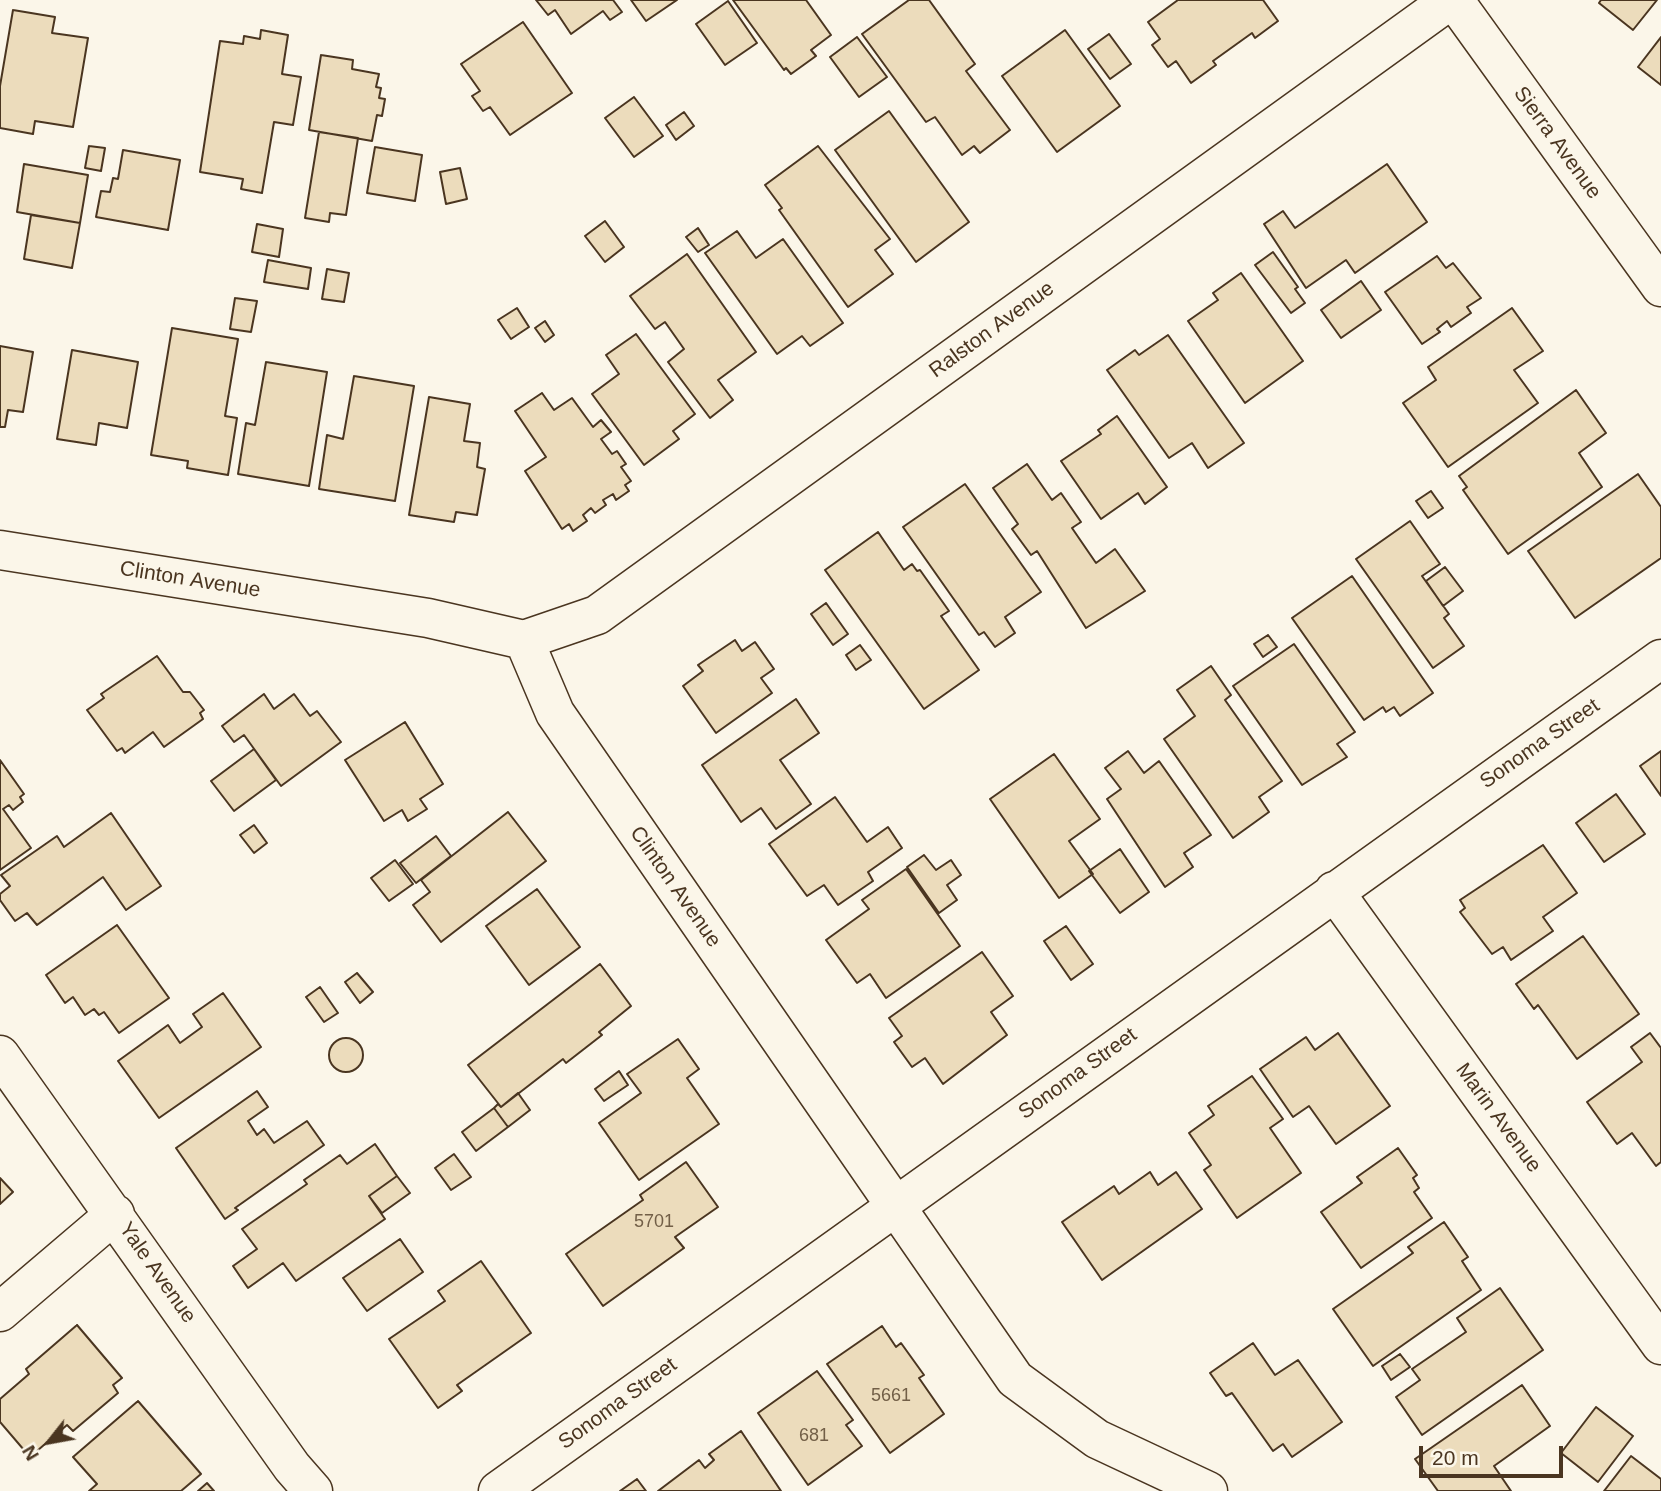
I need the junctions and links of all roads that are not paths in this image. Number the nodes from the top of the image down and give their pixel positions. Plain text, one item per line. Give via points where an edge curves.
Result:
1 (1452, 0) edge
2 (1661, 287) edge
3 (0, 550) edge
4 (524, 640) junction
5 (1661, 659) edge
6 (1334, 891) junction
7 (0, 1055) edge
8 (895, 1204) junction
9 (115, 1214) junction
10 (0, 1312) edge
11 (1661, 1345) edge
12 (313, 1491) edge
13 (498, 1491) edge
14 (1208, 1491) edge

1 - 2 street, Sierra Avenue
1 - 4 street, Ralston Avenue via 597,615
3 - 4 street, Clinton Avenue via 428,618
4 - 8 street, Clinton Avenue via 555,713
5 - 6 street, Sonoma Street
6 - 8 street, Sonoma Street
6 - 11 street, Marin Avenue
7 - 9 street, Yale Avenue
8 - 13 street, Sonoma Street
8 - 14 street, Clinton Avenue via 1016,1379 1097,1440
9 - 10 street
9 - 12 street, Yale Avenue

